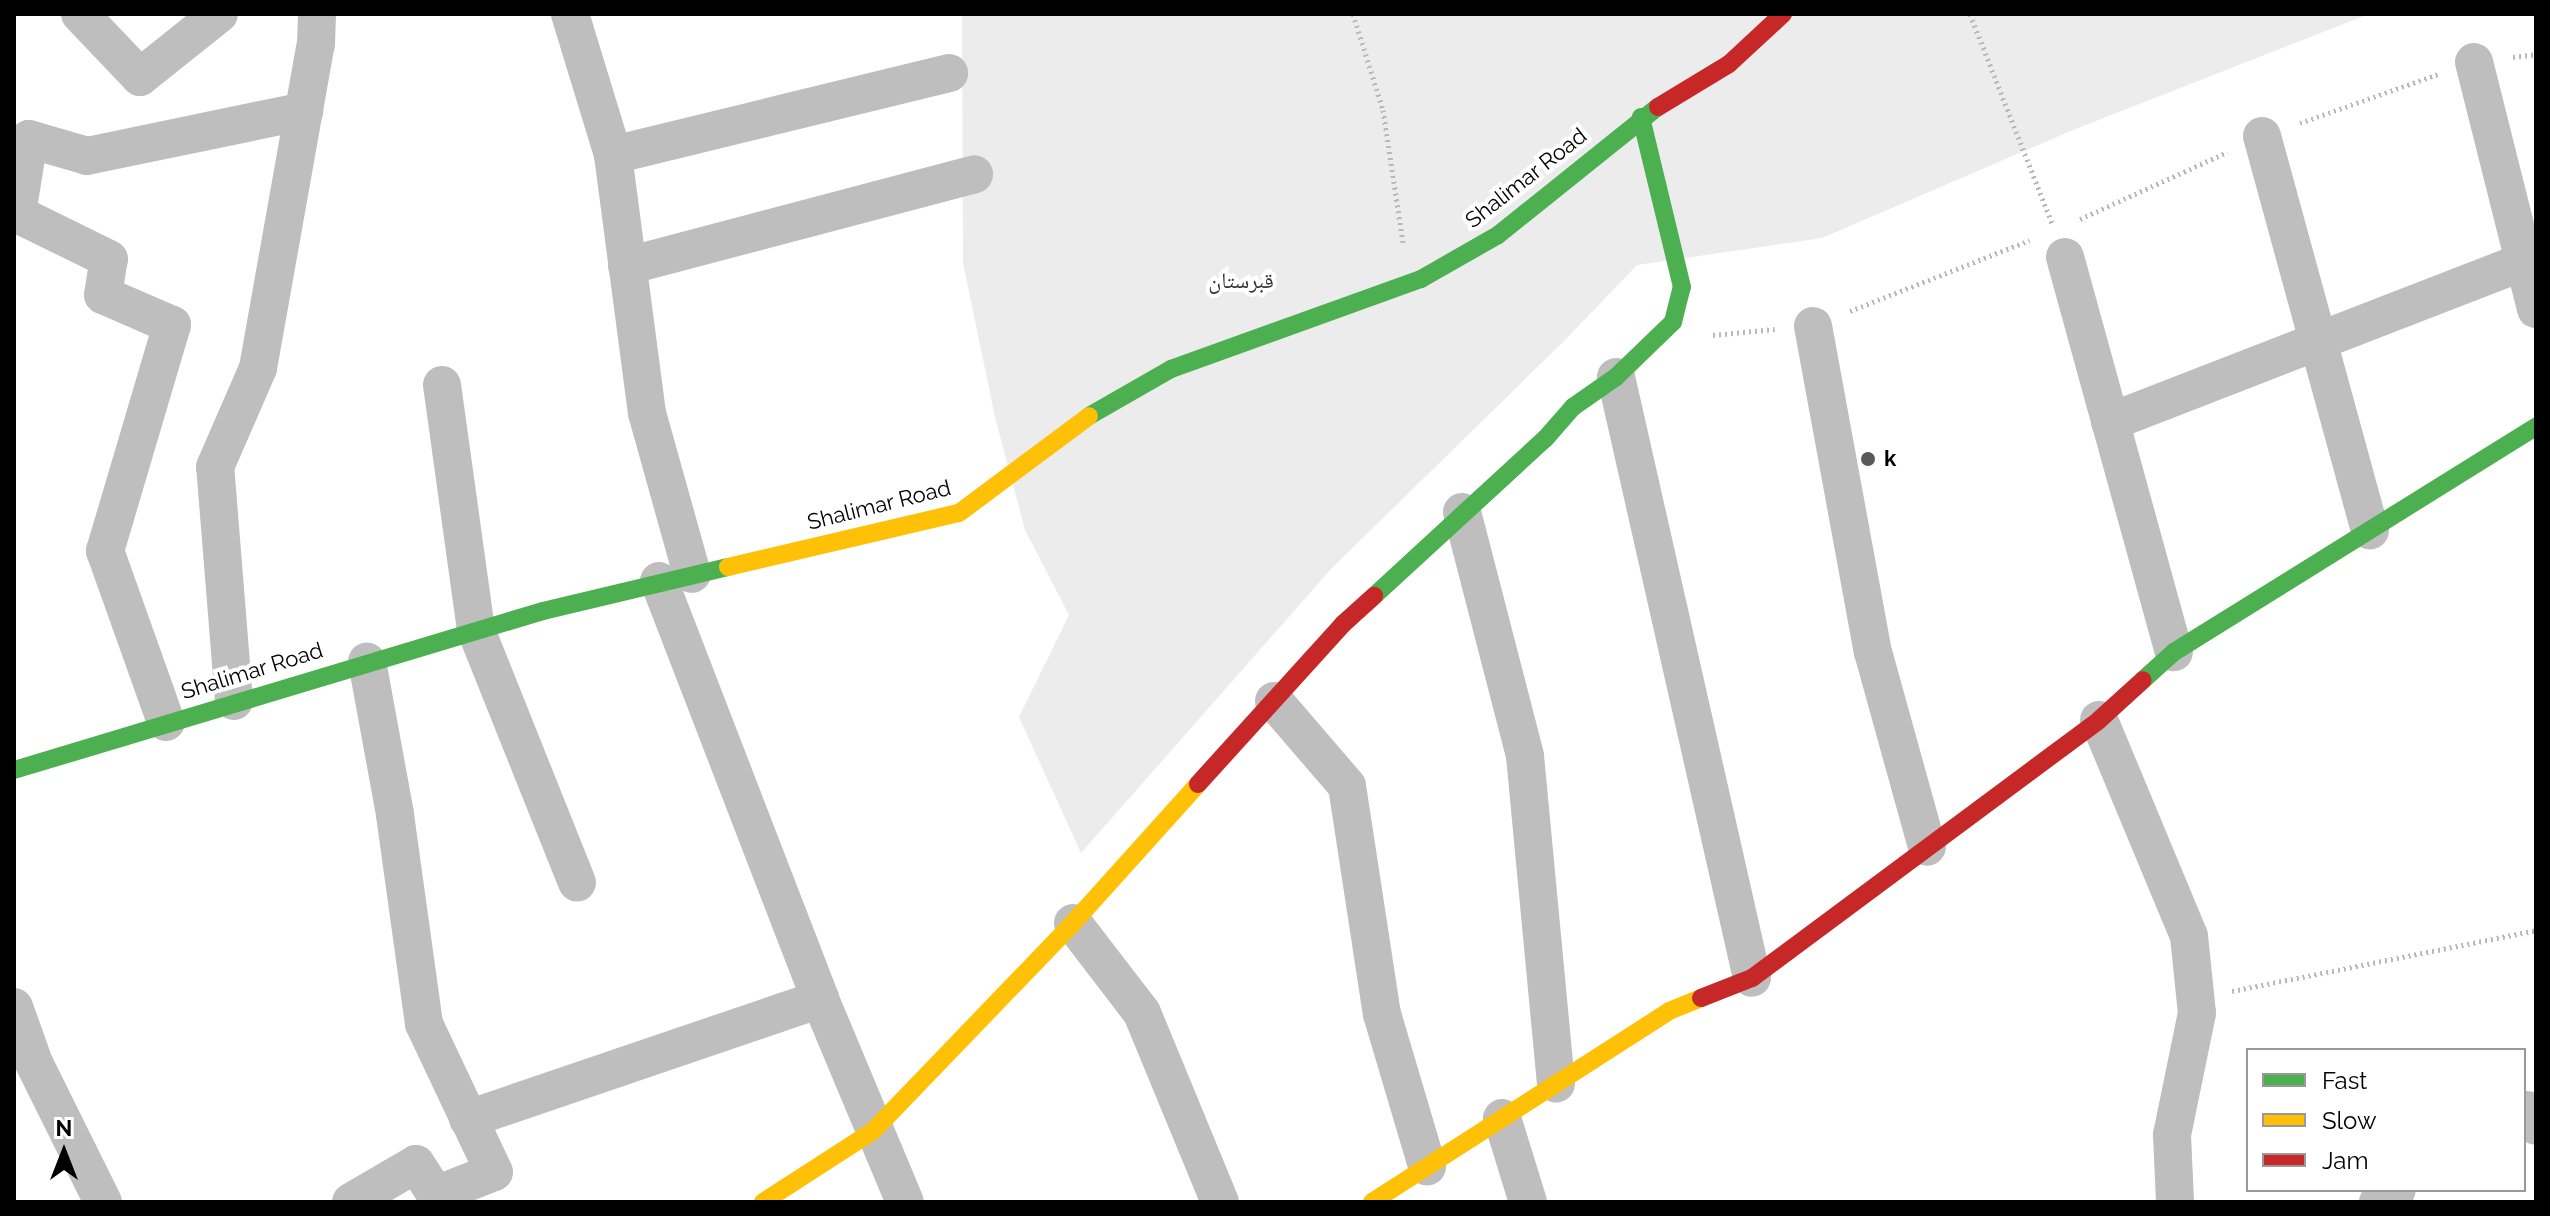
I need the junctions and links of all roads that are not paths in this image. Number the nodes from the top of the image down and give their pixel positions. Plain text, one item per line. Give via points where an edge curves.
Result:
1 (80, 14) edge
2 (219, 14) edge
3 (317, 14) edge
4 (570, 14) edge
5 (1783, 14) edge
6 (2474, 62) dead end
7 (949, 73) dead end
8 (304, 111) junction
9 (1641, 117) junction
10 (2262, 136) dead end
11 (613, 155) junction
12 (974, 174) dead end
13 (2065, 257) road end
14 (2526, 261) junction
15 (627, 266) junction
16 (2536, 309) edge
17 (1813, 326) dead end
18 (2319, 341) junction
19 (1616, 377) junction
20 (442, 385) dead end
21 (2110, 422) junction
22 (2536, 427) edge
23 (1462, 512) junction
24 (2370, 530) junction
25 (675, 578) junction
26 (476, 630) junction
27 (2174, 652) junction
28 (367, 662) junction
29 (234, 701) junction
30 (1274, 701) junction
31 (2099, 720) junction
32 (166, 722) junction
33 (14, 770) edge
34 (1927, 847) junction
35 (577, 883) dead end
36 (1073, 923) junction
37 (1752, 978) junction
38 (820, 999) junction
39 (14, 1007) edge
40 (1556, 1084) junction
41 (1502, 1118) junction
42 (468, 1119) junction
43 (873, 1131) junction
44 (1427, 1166) junction
45 (103, 1202) edge
46 (351, 1202) edge
47 (763, 1202) edge
48 (905, 1202) edge
49 (1220, 1202) edge
50 (1372, 1202) edge
51 (1528, 1202) edge
52 (2175, 1202) edge

1 - 2 street via 140,77
3 - 8 street
4 - 11 street
5 - 9 street, Shalimar Road via 1729,64
6 - 14 street
7 - 11 street
8 - 29 street via 258,368 215,467
8 - 32 street via 87,156 29,139 17,214 109,259 103,295 172,325 105,551
9 - 19 street via 1682,287 1681,302 1673,322
9 - 25 street, Shalimar Road via 1498,235 1409,283 1171,369 1077,423 959,513
10 - 18 street
11 - 15 street
12 - 15 street
13 - 21 street
14 - 16 street
14 - 18 street
15 - 25 street
17 - 34 street via 1873,652
18 - 21 street
18 - 24 street
19 - 23 street via 1573,407 1545,439
19 - 37 street
20 - 26 street
21 - 27 street
22 - 24 street
23 - 30 street via 1343,624
23 - 40 street via 1525,756
24 - 27 street
25 - 26 street, Shalimar Road
25 - 38 street
26 - 28 street, Shalimar Road
26 - 35 street
27 - 31 street
28 - 29 street, Shalimar Road
28 - 42 street via 395,814 424,1024
29 - 32 street, Shalimar Road
30 - 36 street
30 - 44 street via 1347,786 1382,1014
31 - 34 street
31 - 52 street via 2189,936 2197,1013 2172,1135
32 - 33 street, Shalimar Road
34 - 37 street
36 - 43 street
36 - 49 street via 1142,1013
37 - 40 street via 1669,1011
38 - 42 street
38 - 43 street
39 - 45 street via 34,1063
40 - 41 street
41 - 44 street
41 - 51 street
42 - 46 street via 494,1172 436,1195 416,1164
43 - 47 street
43 - 48 street
44 - 50 street

